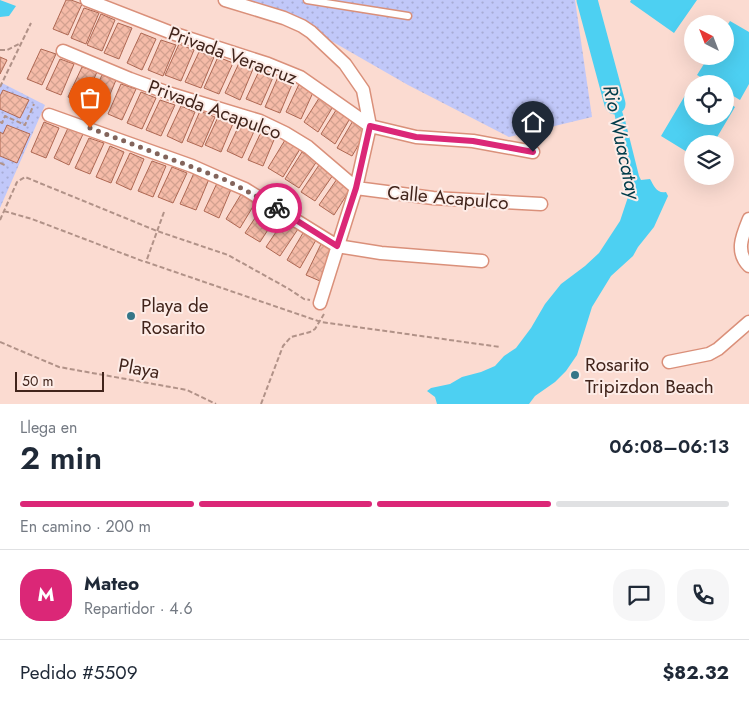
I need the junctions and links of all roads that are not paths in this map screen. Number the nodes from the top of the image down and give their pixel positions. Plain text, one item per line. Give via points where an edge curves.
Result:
1 (87, 0) edge
2 (225, 0) edge
3 (307, 0) edge
4 (408, 16) dead end
5 (63, 51) dead end
6 (49, 115) dead end
7 (370, 126) junction
8 (533, 152) dead end
9 (356, 188) junction
10 (541, 204) dead end
11 (749, 219) edge
12 (337, 246) junction
13 (482, 261) dead end
14 (749, 266) edge
15 (320, 303) road end
16 (749, 322) edge
17 (669, 362) dead end

1 - 7 street, Privada Veracruz via 300,77
2 - 7 street via 284,18 311,32 345,64 359,83
3 - 4 lane
5 - 9 street, Privada Acapulco via 146,85 260,121 308,147
6 - 12 street via 226,180
7 - 8 street via 416,137 473,141
7 - 9 street
9 - 10 street, Calle Acapulco via 433,198
9 - 12 street
11 - 14 street via 740,246 741,256
12 - 13 street
12 - 15 street
16 - 17 street via 709,354

